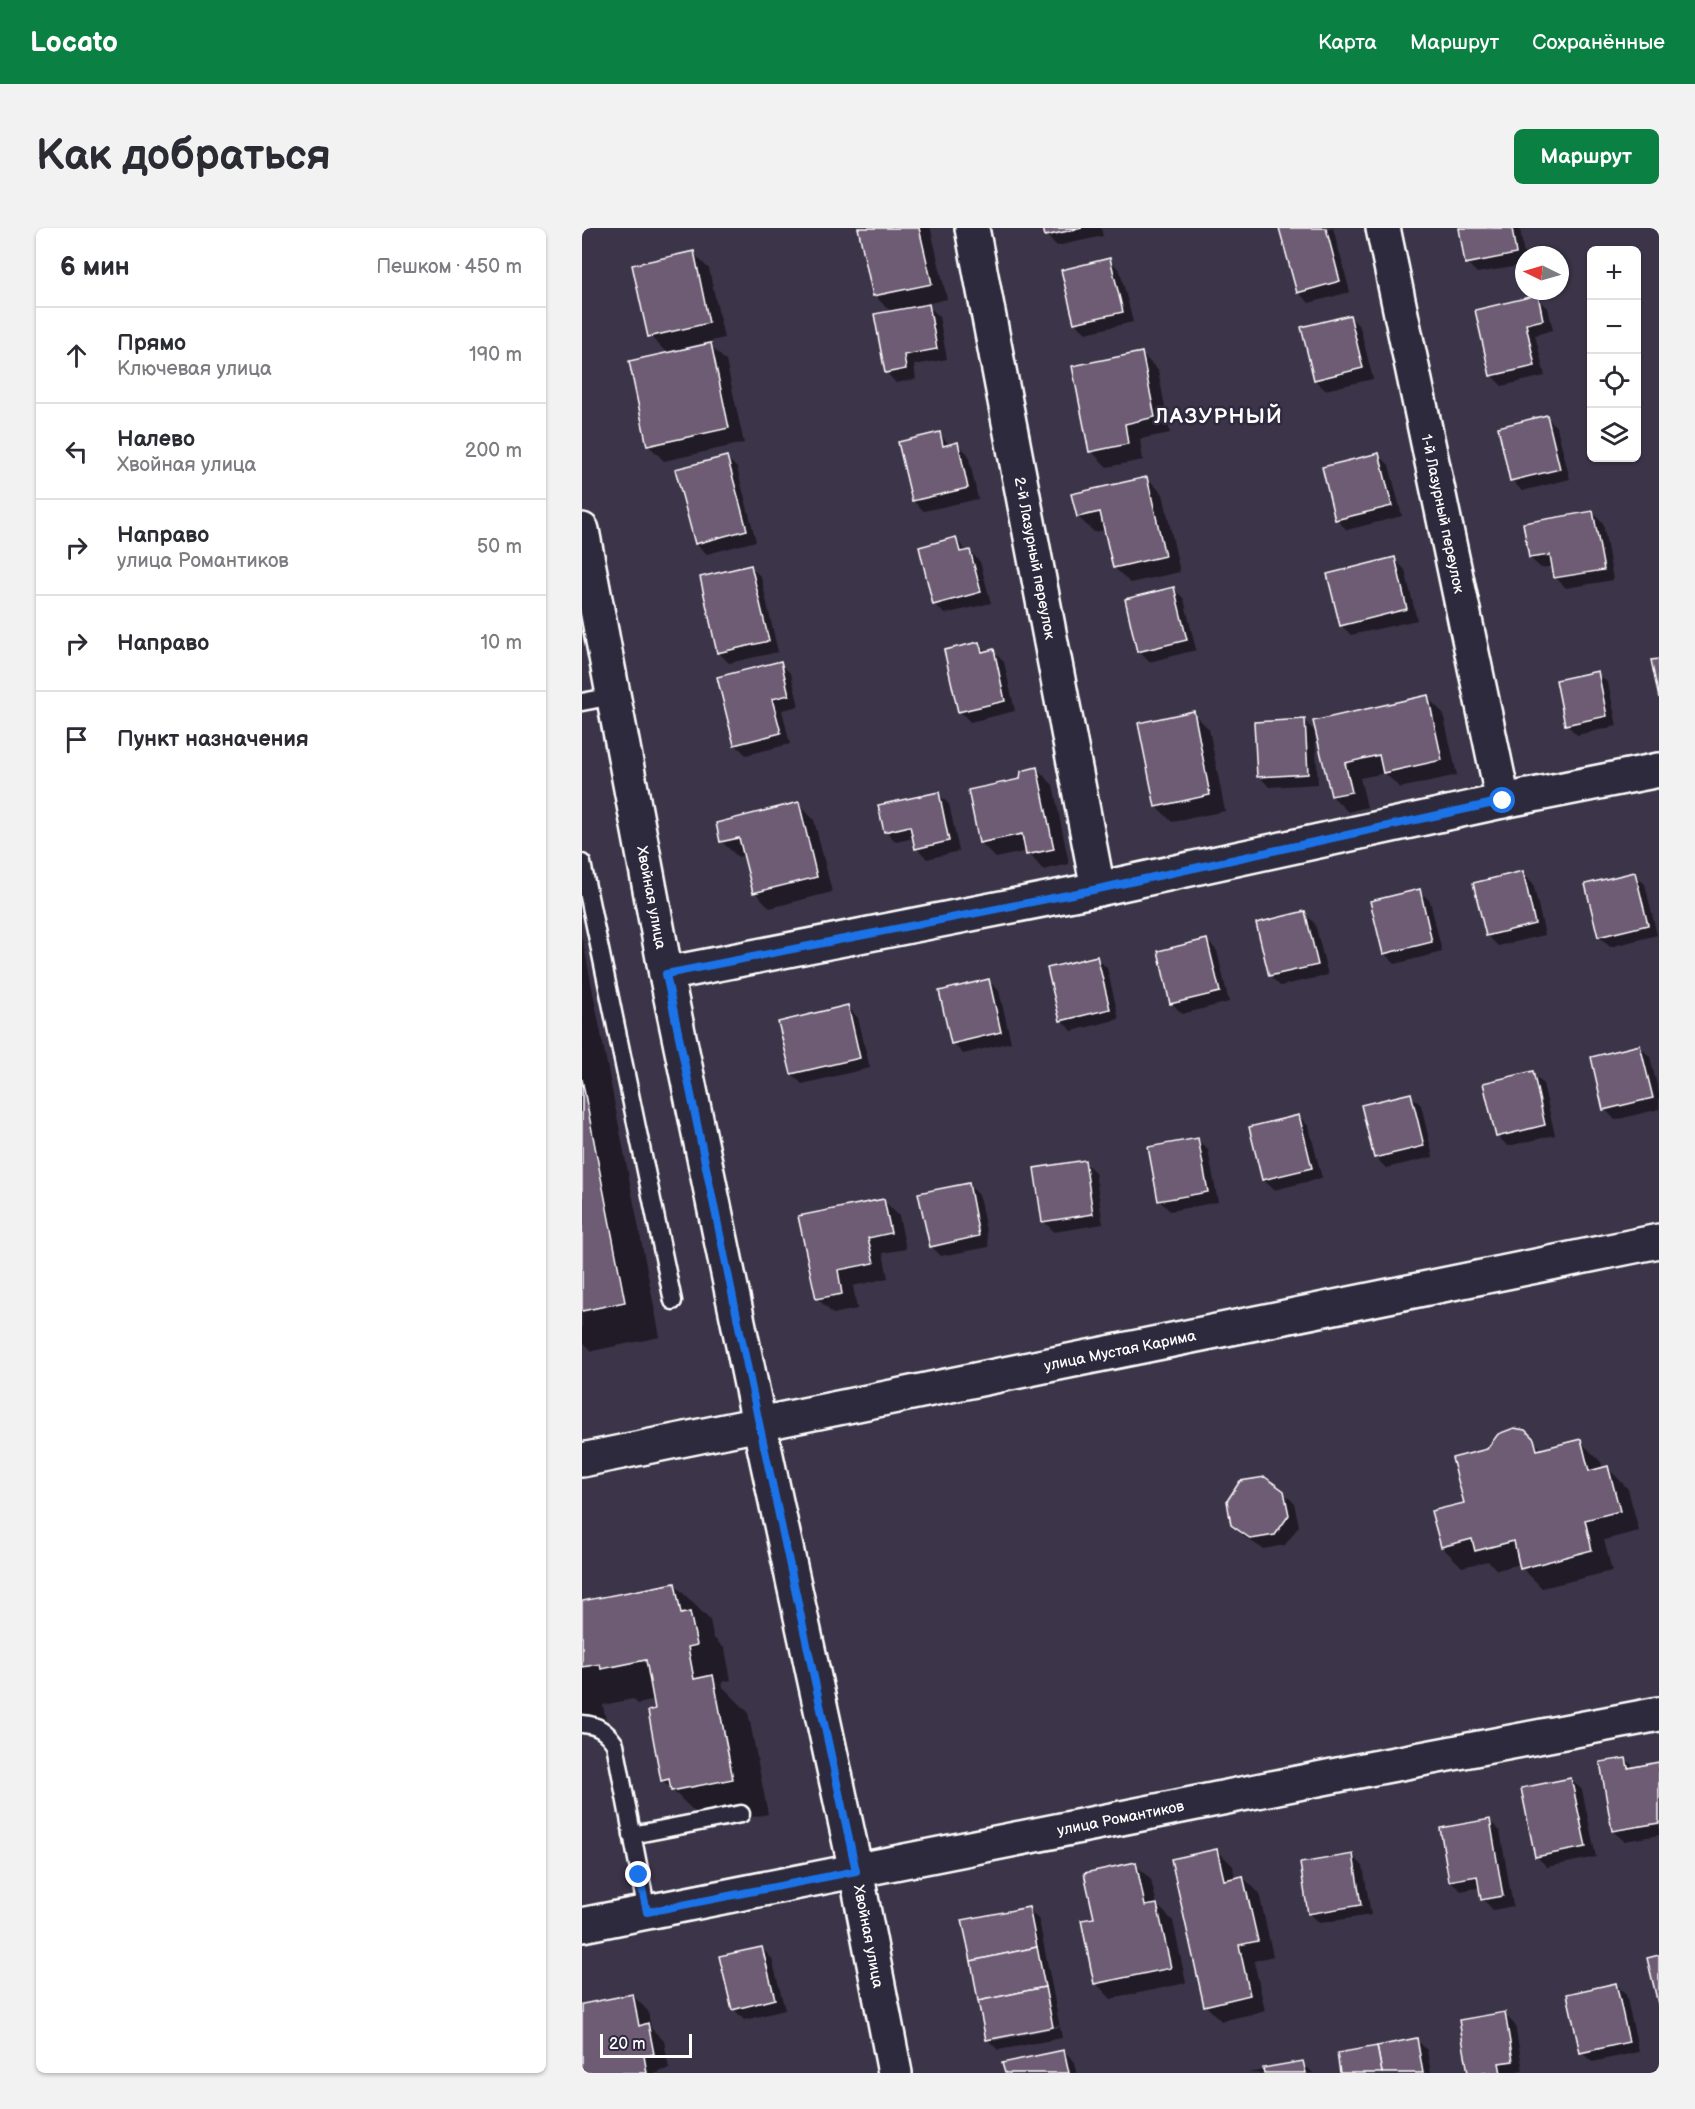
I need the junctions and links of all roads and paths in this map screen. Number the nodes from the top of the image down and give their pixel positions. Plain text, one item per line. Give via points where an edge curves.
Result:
1 (972, 228) edge
2 (1383, 228) edge
3 (582, 530) edge
4 (590, 615) edge
5 (613, 696) junction
6 (582, 702) edge
7 (1659, 770) edge
8 (1503, 801) junction
9 (582, 863) edge
10 (1098, 889) junction
11 (666, 974) junction
12 (1659, 1241) edge
13 (673, 1301) dead end
14 (759, 1423) junction
15 (582, 1460) edge
16 (1659, 1714) edge
17 (582, 1724) edge
18 (741, 1814) dead end
19 (632, 1835) junction
20 (856, 1871) junction
21 (647, 1912) junction
22 (582, 1925) edge
23 (895, 2073) edge

1 - 10 street, 2-й Лазурный переулок
2 - 8 street, 1-й Лазурный переулок
3 - 4 street, Хвойная улица
4 - 5 street, Хвойная улица
5 - 6 lane
5 - 11 street, Хвойная улица
7 - 8 street
8 - 10 street
9 - 13 lane
10 - 11 street
11 - 14 street, Хвойная улица
12 - 14 street, улица Мустая Карима
14 - 15 street, улица Мустая Карима
14 - 20 street, Хвойная улица
16 - 20 street, улица Романтиков
17 - 19 lane via 600,1728 615,1744
18 - 19 lane
19 - 21 lane
20 - 21 street, улица Романтиков
20 - 23 street, Хвойная улица
21 - 22 street, улица Романтиков

